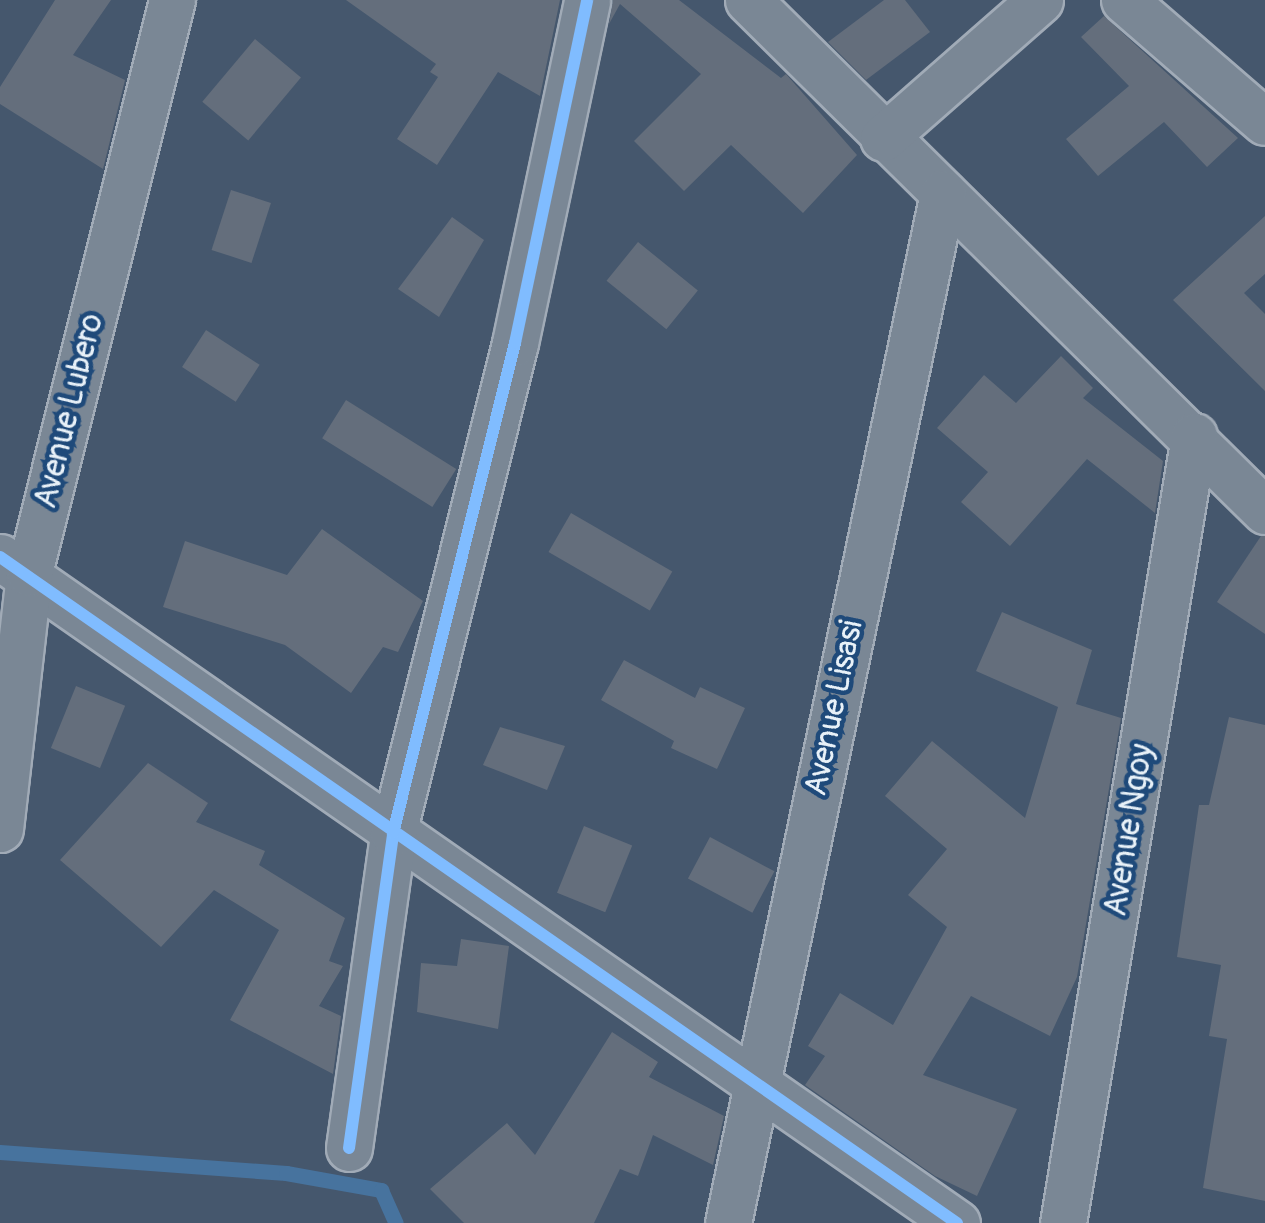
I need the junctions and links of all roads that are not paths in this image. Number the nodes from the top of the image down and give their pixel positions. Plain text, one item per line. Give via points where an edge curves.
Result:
1 (172, 0) edge
2 (587, 0) edge
3 (748, 0) edge
4 (1040, 0) edge
5 (1124, 0) edge
6 (1265, 122) edge
7 (883, 138) junction
8 (943, 193) junction
9 (1194, 436) junction
10 (1265, 511) edge
11 (14, 565) edge
12 (0, 829) edge
13 (393, 832) junction
14 (754, 1087) junction
15 (349, 1148) dead end
16 (728, 1223) edge
17 (957, 1223) edge
18 (1064, 1223) edge

1 - 11 street, Avenue Lubero
2 - 13 street via 515,343
3 - 7 street
4 - 7 street
5 - 6 street
7 - 8 street
8 - 9 street
8 - 14 street, Avenue Lisasi
9 - 10 street
9 - 18 street, Avenue Ngoy
11 - 12 street, Avenue Lubero
11 - 13 street
13 - 14 street
13 - 15 street
14 - 16 street, Avenue Lisasi
14 - 17 street

